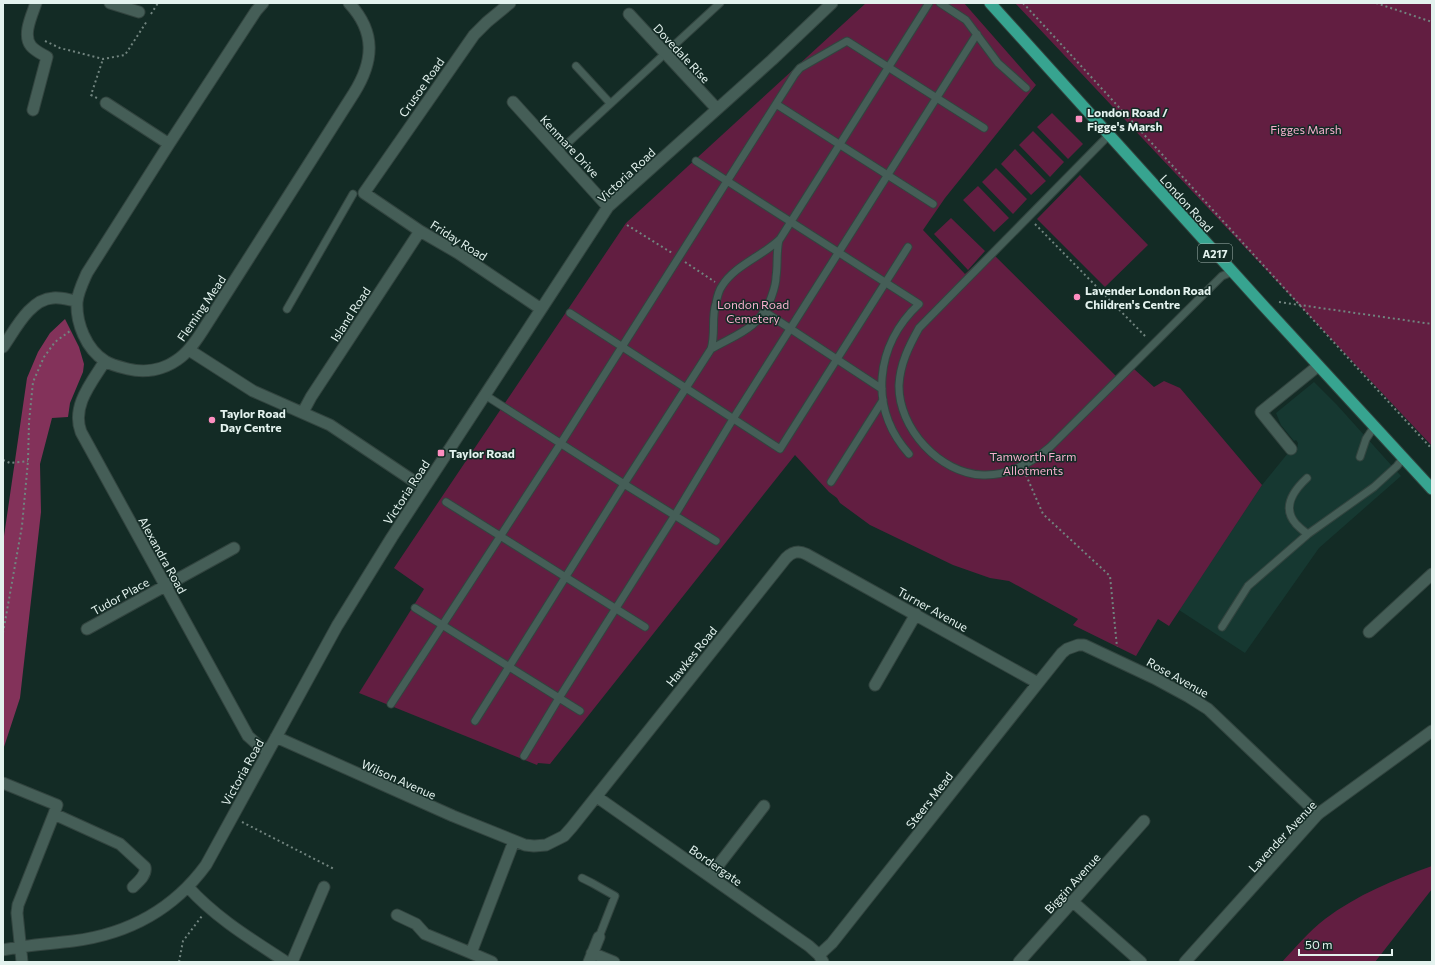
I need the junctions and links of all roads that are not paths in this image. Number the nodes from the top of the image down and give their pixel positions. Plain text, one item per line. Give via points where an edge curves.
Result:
1 (36, 3) edge
2 (110, 3) edge
3 (263, 3) edge
4 (349, 3) edge
5 (510, 3) edge
6 (720, 3) edge
7 (832, 3) edge
8 (929, 3) edge
9 (940, 3) edge
10 (990, 3) edge
11 (139, 12) dead end
12 (629, 14) dead end
13 (977, 34) junction
14 (665, 54) junction
15 (576, 66) dead end
16 (888, 69) junction
17 (1026, 88) dead end
18 (936, 98) junction
19 (513, 102) dead end
20 (106, 103) road end
21 (610, 103) junction
22 (776, 104) junction
23 (33, 110) dead end
24 (717, 110) junction
25 (984, 128) dead end
26 (1108, 135) junction
27 (169, 144) junction
28 (840, 145) junction
29 (558, 152) junction
30 (696, 161) dead end
31 (887, 175) junction
32 (727, 181) junction
33 (358, 194) junction
34 (933, 204) dead end
35 (608, 207) junction
36 (791, 222) junction
37 (420, 231) junction
38 (780, 239) junction
39 (908, 247) dead end
40 (838, 252) junction
41 (1232, 272) junction
42 (885, 282) junction
43 (78, 301) junction
44 (287, 309) dead end
45 (541, 309) junction
46 (765, 312) junction
47 (570, 313) dead end
48 (790, 329) junction
49 (3, 347) edge
50 (622, 347) junction
51 (711, 349) junction
52 (189, 350) junction
53 (837, 359) junction
54 (105, 361) junction
55 (1318, 366) junction
56 (686, 388) junction
57 (882, 389) junction
58 (485, 395) junction
59 (883, 400) junction
60 (302, 412) junction
61 (733, 419) junction
62 (1374, 427) junction
63 (561, 443) junction
64 (1291, 449) dead end
65 (909, 454) dead end
66 (1360, 458) dead end
67 (1403, 458) junction
68 (1308, 478) dead end
69 (831, 482) dead end
70 (624, 484) junction
71 (424, 488) junction
72 (1432, 489) edge
73 (446, 502) dead end
74 (674, 515) junction
75 (1308, 534) junction
76 (500, 536) junction
77 (716, 541) dead end
78 (234, 548) dead end
79 (815, 558) joint
80 (1432, 574) edge
81 (566, 578) junction
82 (165, 586) junction
83 (415, 608) dead end
84 (616, 609) junction
85 (916, 614) junction
86 (443, 625) junction
87 (645, 627) dead end
88 (1222, 627) dead end
89 (87, 629) dead end
90 (1369, 632) dead end
91 (1062, 653) joint
92 (509, 667) junction
93 (1038, 683) junction
94 (875, 685) dead end
95 (559, 698) junction
96 (392, 704) dead end
97 (580, 712) dead end
98 (475, 721) dead end
99 (1432, 731) edge
100 (276, 737) junction
101 (268, 751) junction
102 (524, 756) dead end
103 (3, 783) edge
104 (597, 797) junction
105 (764, 806) dead end
106 (54, 814) junction
107 (1318, 814) junction
108 (1144, 821) dead end
109 (514, 841) junction
110 (710, 876) junction
111 (582, 878) dead end
112 (324, 887) dead end
113 (133, 888) dead end
114 (188, 888) junction
115 (1072, 901) junction
116 (397, 915) dead end
117 (599, 937) joint
118 (20, 946) junction
119 (3, 950) edge
120 (471, 952) junction
121 (591, 958) edge
122 (821, 959) edge
123 (22, 962) edge
124 (286, 962) edge
125 (292, 962) edge
126 (492, 962) edge
127 (614, 962) edge
128 (1019, 962) edge
129 (1141, 962) edge
130 (1185, 962) edge

1 - 23 street via 28,34 29,43 47,57
2 - 11 street
3 - 27 street, Fleming Mead
4 - 52 street, Fleming Mead via 360,16 368,38 368,64 361,82
5 - 33 street, Crusoe Road via 474,35
6 - 14 lane
7 - 24 street, Victoria Road
8 - 16 lane
9 - 13 lane via 966,20
10 - 26 main road, London Road / A217
12 - 14 street, Dovedale Rise
13 - 17 lane via 998,63
13 - 18 lane
14 - 21 lane
14 - 24 street, Dovedale Rise
15 - 21 lane
16 - 18 lane
16 - 22 lane via 847,41 800,68
16 - 28 lane
18 - 25 lane
18 - 31 lane
19 - 29 street, Kenmare Drive
20 - 27 street
21 - 29 lane
22 - 28 lane
22 - 32 lane
24 - 35 street, Victoria Road
26 - 41 main road, London Road / A217
26 - 41 lane via 919,328 904,358 899,387 903,411 913,432 923,445 935,456 969,473 984,475 1022,467 1050,448 1222,276
27 - 43 street, Fleming Mead via 87,273
28 - 31 lane
28 - 36 lane
29 - 35 street, Kenmare Drive
30 - 32 lane
31 - 34 lane
31 - 40 lane
32 - 36 lane
32 - 50 lane
33 - 37 street, Friday Road
33 - 44 lane
35 - 45 street, Victoria Road
36 - 38 lane
36 - 40 lane
37 - 45 street, Friday Road via 458,253
37 - 60 street, Island Road
38 - 46 lane via 774,288
38 - 51 lane via 770,249 744,265 722,286 715,304 714,340
39 - 42 lane
40 - 42 lane
40 - 48 lane
41 - 55 main road, London Road / A217
42 - 53 lane
42 - 57 lane via 919,304 899,327 892,340 882,369
43 - 49 street via 54,298 37,303
43 - 54 street, Fleming Mead via 80,325 92,349
45 - 58 street, Victoria Road
46 - 48 lane
46 - 51 lane via 747,330
47 - 50 lane
48 - 53 lane
48 - 61 lane
50 - 56 lane
50 - 63 lane
51 - 56 lane
52 - 54 street, Fleming Mead via 178,360 157,370 128,369
52 - 60 street via 253,391
53 - 57 lane
53 - 61 lane via 780,449
54 - 82 street, Alexandra Road via 82,399 78,414 79,426
55 - 62 main road, London Road / A217
55 - 64 street via 1261,412
56 - 61 lane
56 - 70 lane
57 - 59 lane
58 - 63 lane
58 - 71 street, Victoria Road
59 - 65 lane via 894,433
59 - 69 lane
60 - 71 street via 330,425
61 - 74 lane
62 - 66 lane via 1366,439
62 - 67 main road, London Road / A217
63 - 70 lane
63 - 76 lane
67 - 72 main road, London Road / A217
67 - 75 lane via 1374,487
68 - 75 lane via 1298,487 1289,507 1292,518
70 - 74 lane
70 - 81 lane
71 - 100 street, Victoria Road via 337,626
73 - 76 lane
74 - 77 lane
74 - 84 lane
75 - 88 lane via 1248,586
76 - 81 lane
76 - 86 lane
78 - 82 street, Tudor Place
79 - 85 street, Turner Avenue
79 - 104 street, Hawkes Road via 801,552 793,553 786,558
80 - 90 street
81 - 84 lane
81 - 92 lane
82 - 89 street, Tudor Place
82 - 101 street, Alexandra Road via 248,736
83 - 86 lane
84 - 87 lane
84 - 95 lane
85 - 93 street, Turner Avenue
85 - 94 street
86 - 92 lane
86 - 96 lane
91 - 93 street, Steers Mead
91 - 107 street, Rose Avenue via 1072,646 1084,646 1118,660 1208,709
92 - 95 lane
92 - 98 lane
93 - 122 street, Steers Mead
95 - 97 lane
95 - 102 lane
99 - 107 street, Lavender Avenue
100 - 101 street, Victoria Road
100 - 109 street, Wilson Avenue
101 - 114 street, Victoria Road via 206,865
103 - 106 street via 57,805
104 - 109 street, Wilson Avenue via 564,836 556,841 534,846
104 - 110 street, Bordergate
105 - 110 street
106 - 113 street via 120,844 145,867 144,875
106 - 118 street via 18,904
107 - 130 street, Lavender Avenue
108 - 115 street, Biggin Avenue
109 - 120 street
110 - 122 street, Bordergate via 803,942
111 - 117 lane via 615,896
112 - 125 street
114 - 118 street, Victoria Road via 153,915 112,933 75,941
114 - 124 street via 228,924
115 - 128 street, Biggin Avenue
115 - 129 street
116 - 120 street via 416,924 425,934
117 - 121 street
118 - 119 street, Victoria Road
118 - 123 street
120 - 126 street
121 - 127 street

